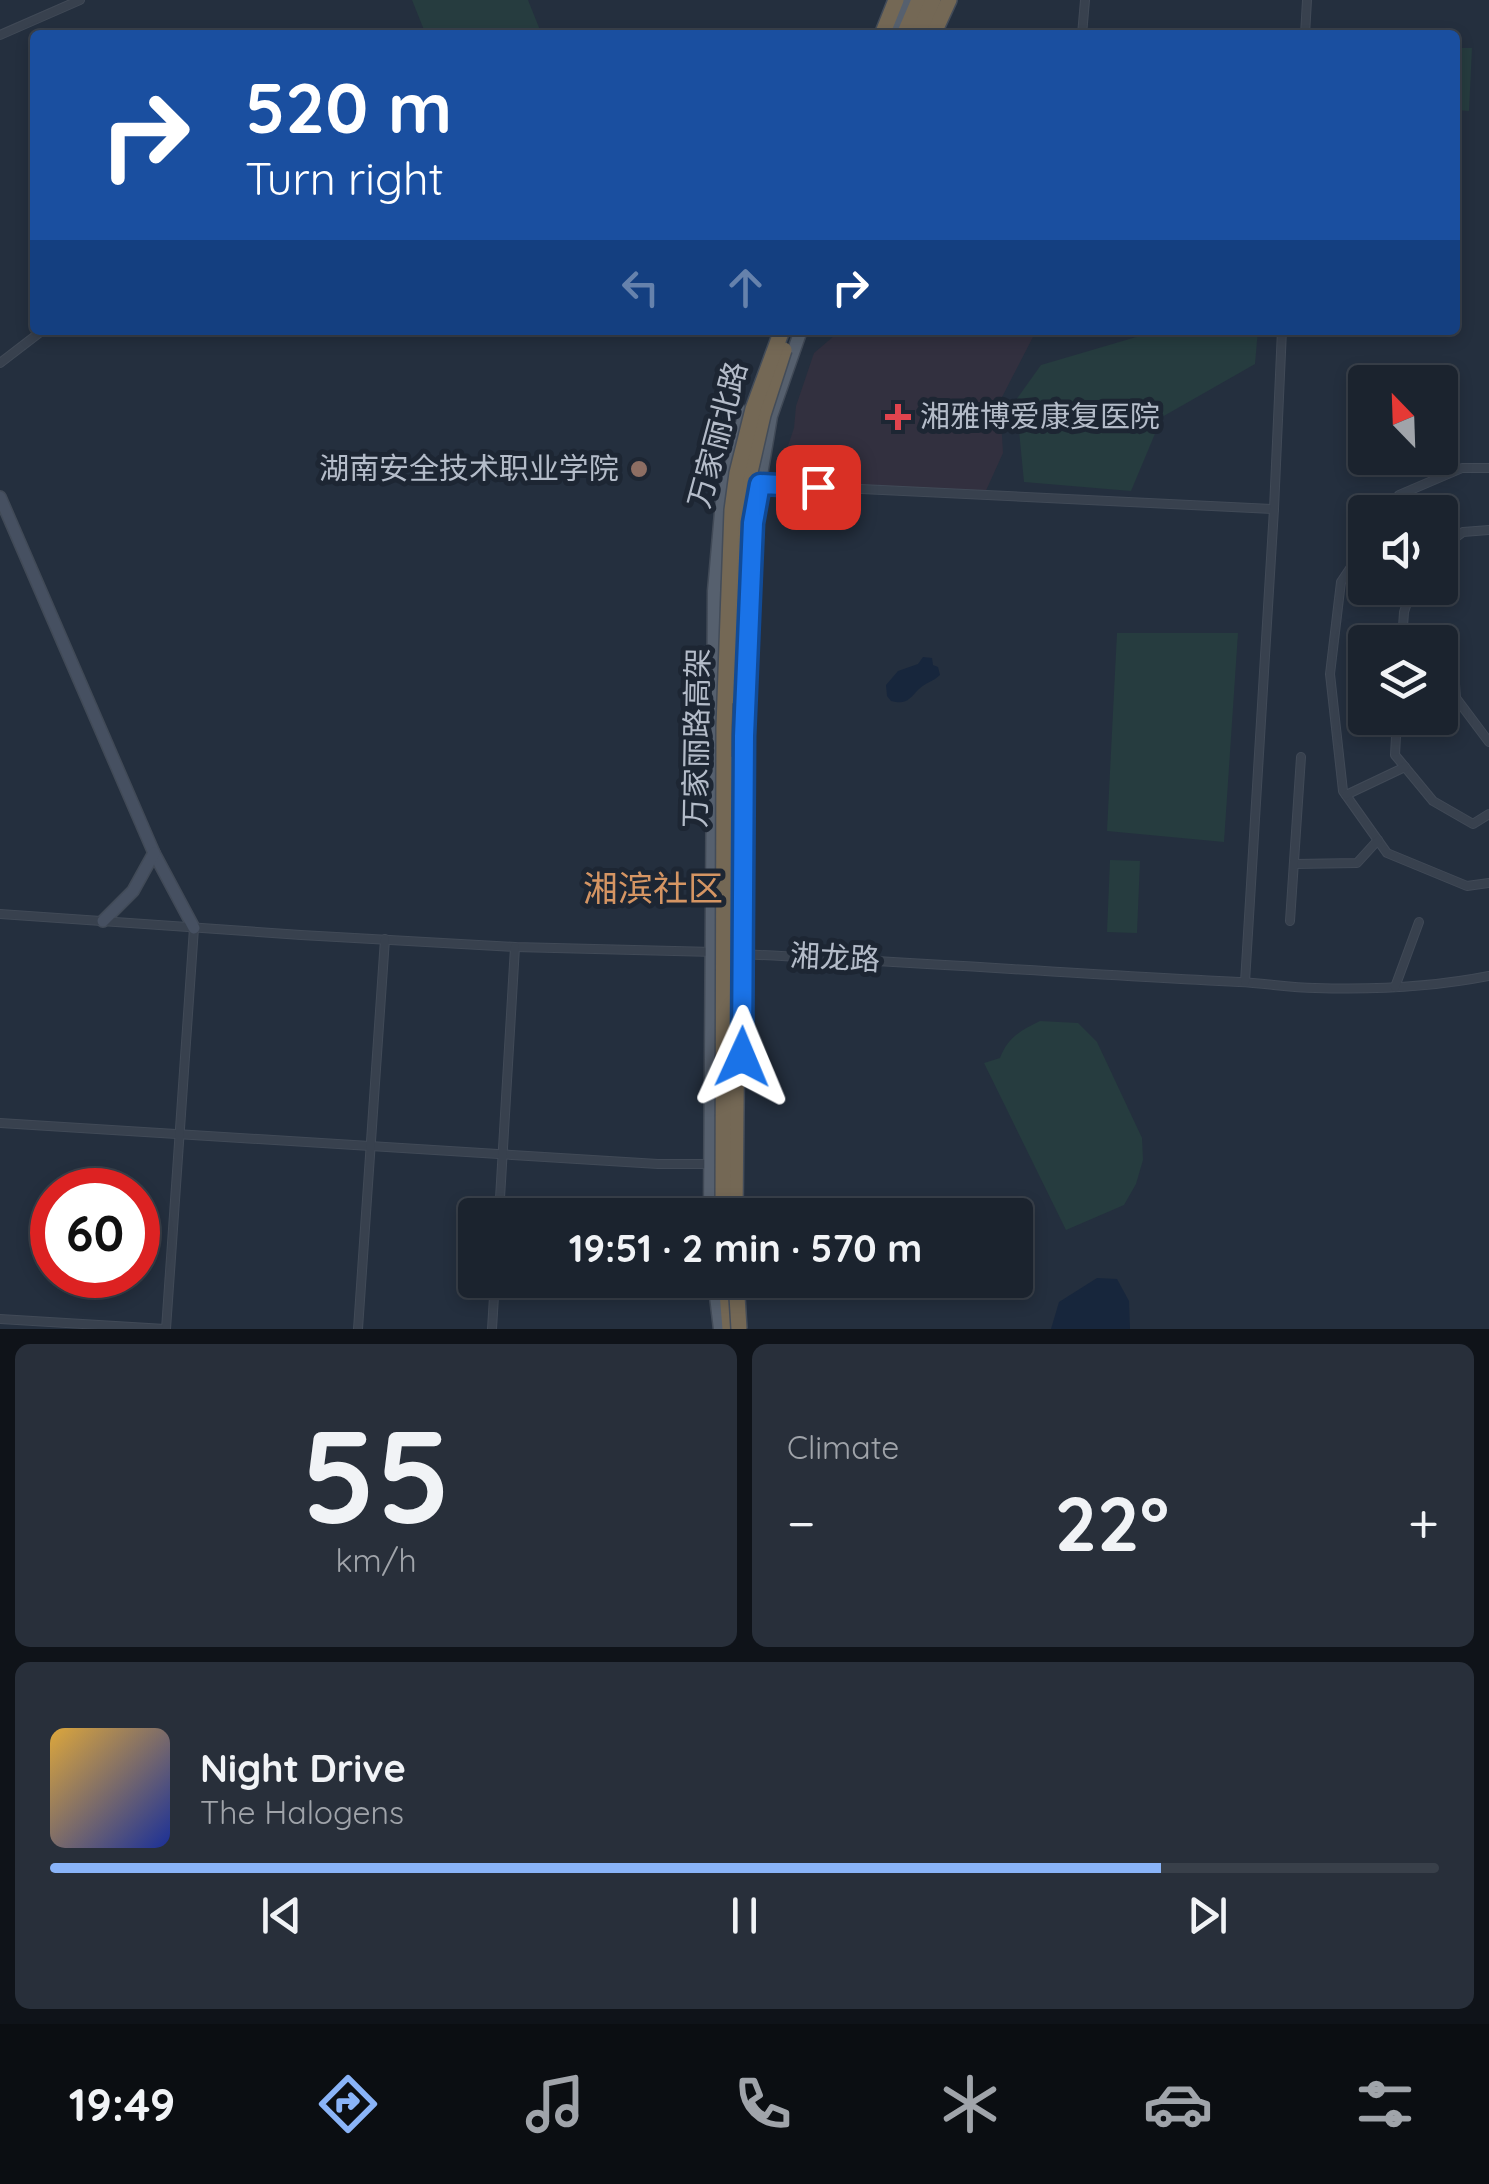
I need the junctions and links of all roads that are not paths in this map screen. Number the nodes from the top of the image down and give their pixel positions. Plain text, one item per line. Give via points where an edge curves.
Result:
1 (80, 0) edge
2 (894, 0) edge
3 (908, 0) edge
4 (919, 0) edge
5 (933, 0) edge
6 (946, 0) edge
7 (1084, 0) edge
8 (1307, 0) edge
9 (884, 30) edge
10 (896, 30) edge
11 (906, 30) edge
12 (920, 30) edge
13 (932, 30) edge
14 (1082, 30) edge
15 (1305, 30) edge
16 (0, 35) edge
17 (37, 335) edge
18 (777, 335) edge
19 (777, 335) edge
20 (790, 335) edge
21 (799, 335) edge
22 (1282, 335) edge
23 (0, 363) edge
24 (1489, 468) edge
25 (760, 484) junction
26 (1399, 495) edge
27 (0, 497) edge
28 (1274, 509) junction
29 (1489, 530) edge
30 (1458, 535) edge
31 (1348, 573) edge
32 (1458, 701) edge
33 (1396, 735) edge
34 (1489, 742) edge
35 (1300, 757) dead end
36 (1405, 767) junction
37 (1346, 795) junction
38 (1489, 814) edge
39 (1378, 840) junction
40 (735, 847) junction
41 (154, 852) junction
42 (1295, 864) junction
43 (1489, 883) edge
44 (0, 914) edge
45 (103, 921) junction
46 (1290, 921) dead end
47 (1419, 922) dead end
48 (194, 928) junction
49 (385, 938) junction
50 (515, 947) junction
51 (710, 952) junction
52 (743, 954) junction
53 (1489, 976) edge
54 (1244, 982) junction
55 (1395, 987) junction
56 (0, 1123) edge
57 (179, 1134) junction
58 (371, 1146) junction
59 (502, 1155) junction
60 (709, 1164) junction
61 (499, 1198) edge
62 (710, 1198) edge
63 (722, 1198) edge
64 (738, 1198) edge
65 (738, 1198) edge
66 (493, 1298) edge
67 (716, 1298) edge
68 (727, 1298) edge
69 (740, 1298) edge
70 (0, 1319) edge
71 (166, 1329) edge
72 (358, 1329) edge
73 (492, 1329) edge
74 (720, 1329) edge
75 (730, 1329) edge
76 (743, 1329) edge

1 - 16 street
2 - 9 highway
3 - 10 main road
4 - 11 highway
5 - 12 highway
6 - 13 highway
7 - 14 street
8 - 15 street
17 - 23 street
18 - 51 main road, 万家丽北路 via 748,404 722,502 714,591
19 - 63 highway, 万家丽路高架, bridge via 736,473 732,510 724,697
20 - 40 highway, 万家丽路高架, bridge via 748,482 733,728
21 - 25 main road, 万家丽北路 via 771,416
22 - 28 street
24 - 26 street via 1462,468
25 - 28 street
25 - 40 highway, bridge via 749,524
25 - 52 main road, 万家丽北路 via 745,719
27 - 41 street
28 - 54 street
29 - 30 street
31 - 37 street via 1330,674
32 - 34 street
33 - 36 street via 1395,755
35 - 42 street
36 - 37 street
36 - 38 street via 1433,801 1472,824
37 - 39 street
39 - 42 street via 1357,863
39 - 43 street via 1387,853 1467,886
40 - 64 highway, 万家丽路高架, bridge
41 - 45 street via 133,892
41 - 48 street
42 - 46 street
44 - 45 street, 湘龙路
45 - 48 street, 湘龙路
47 - 55 street
48 - 49 street, 湘龙路
48 - 57 street
49 - 50 street, 湘龙路
49 - 58 street
50 - 51 street, 湘龙路
50 - 59 street
51 - 52 street, 湘龙路
51 - 60 main road, 万家丽北路
52 - 54 street, 湘龙路
52 - 65 main road, 万家丽北路
53 - 55 street, 湘龙路
54 - 55 street, 湘龙路
56 - 57 street
57 - 58 street
57 - 71 street
58 - 59 street
58 - 72 street
59 - 60 street
59 - 61 street
60 - 62 main road, 万家丽北路
66 - 73 street
67 - 74 main road
68 - 75 highway
69 - 76 highway, bridge
70 - 71 street

